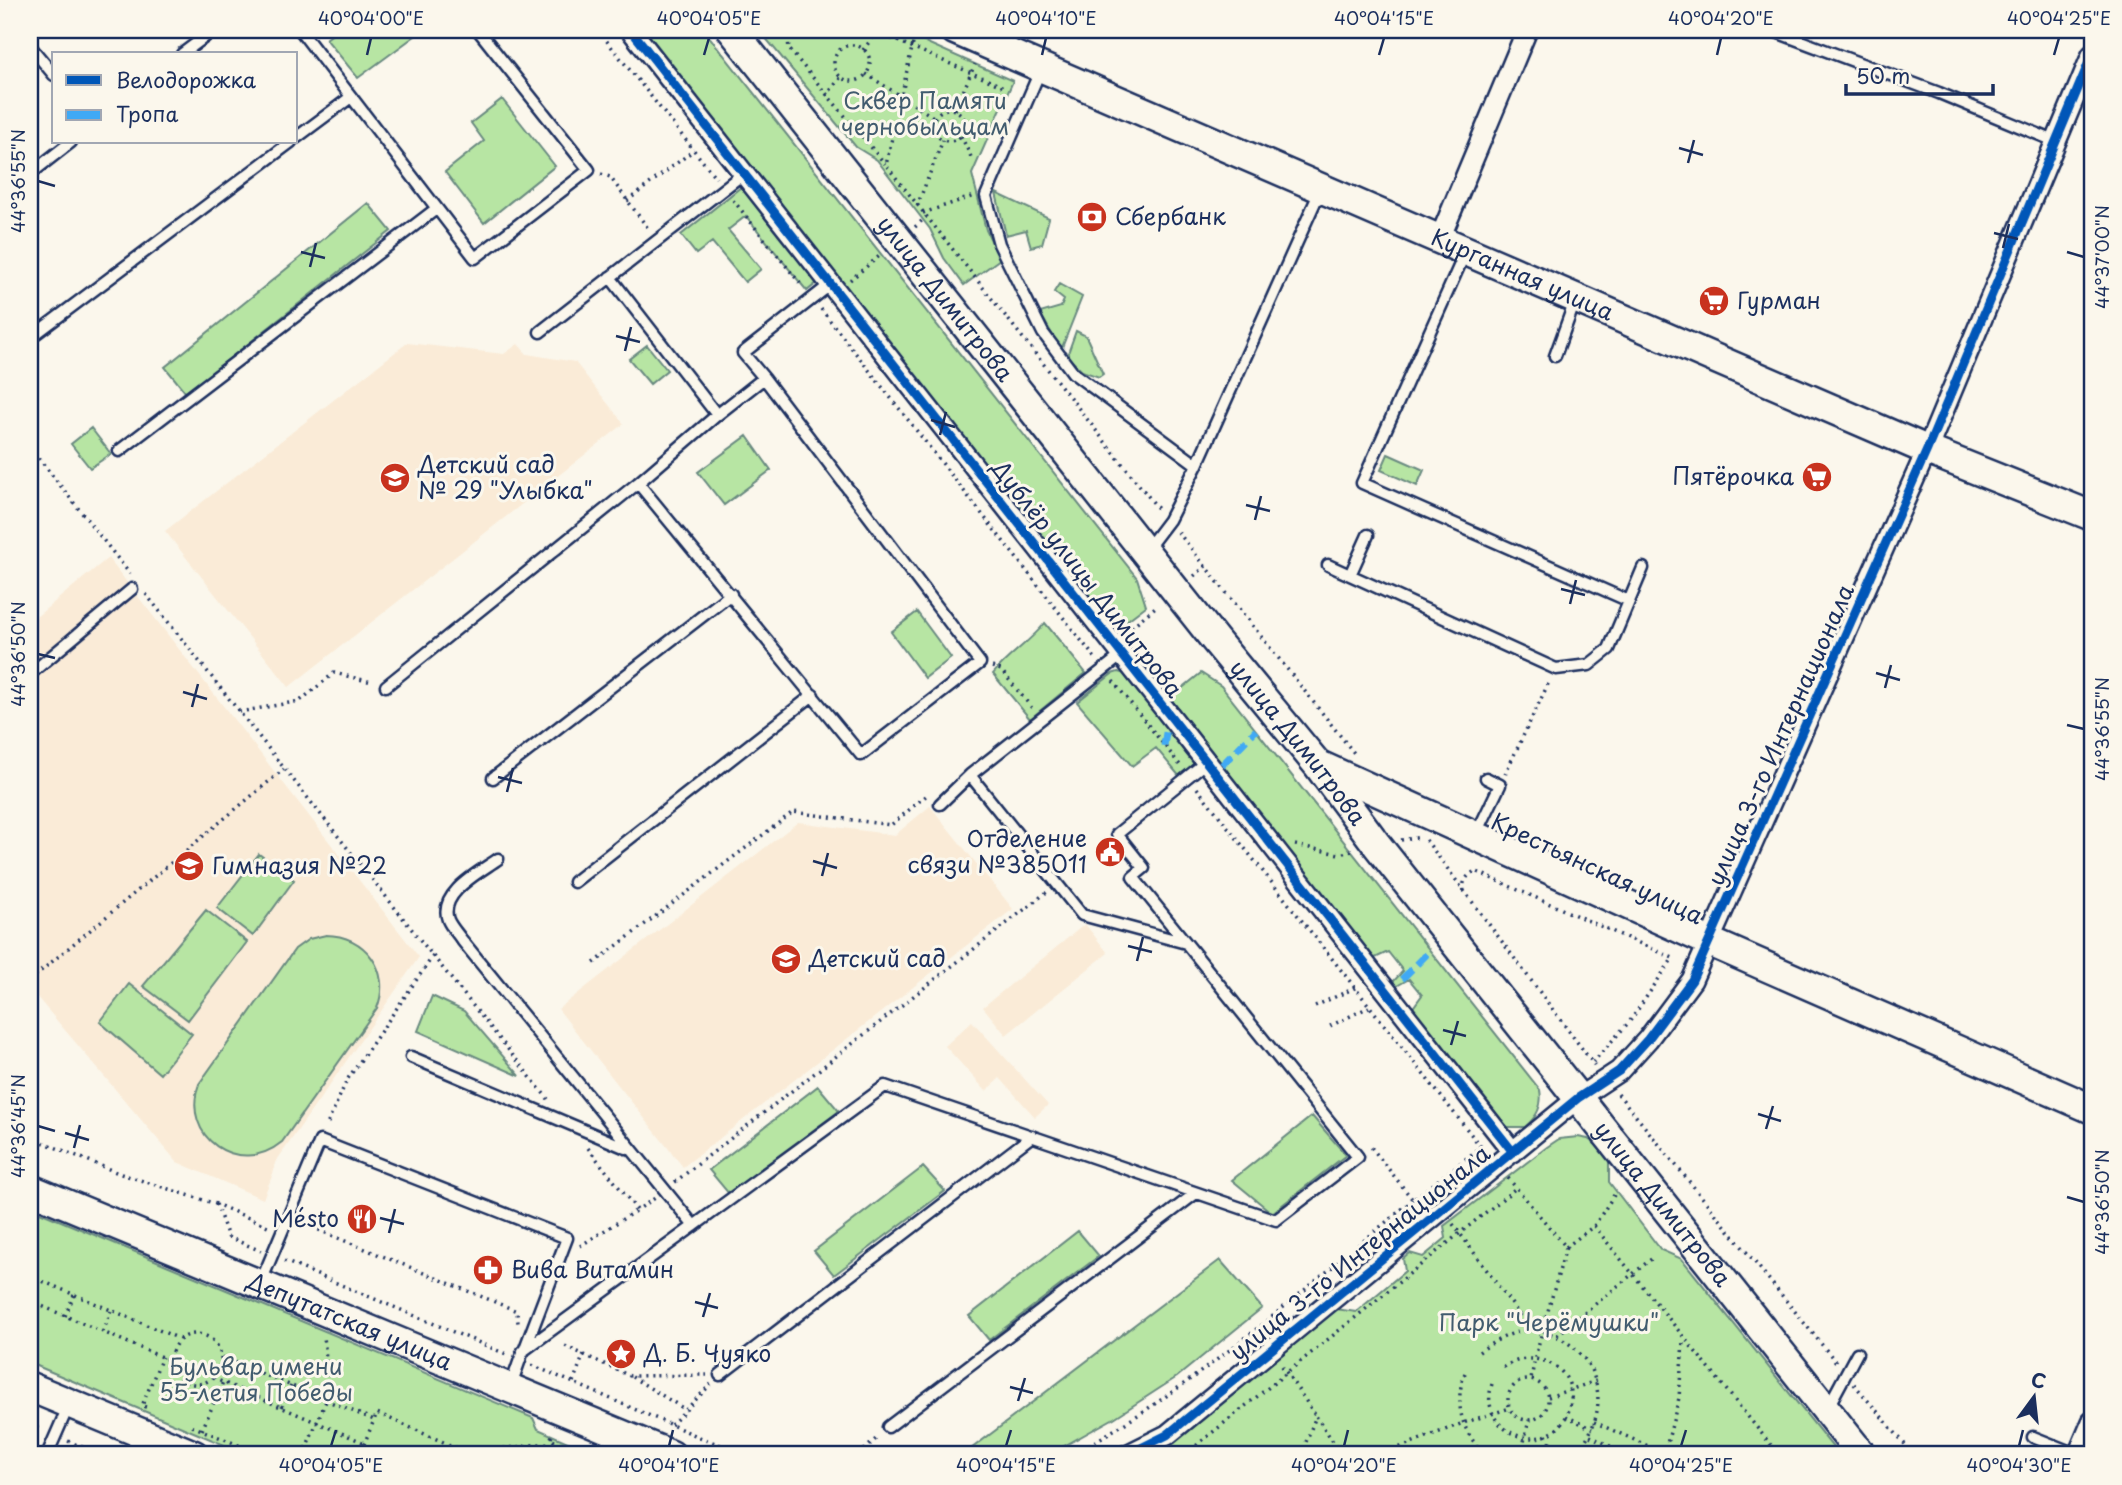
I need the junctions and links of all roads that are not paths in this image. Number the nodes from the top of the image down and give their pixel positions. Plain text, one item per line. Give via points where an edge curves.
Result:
1 (214, 30) edge
2 (300, 30) edge
3 (478, 30) edge
4 (631, 30) edge
5 (955, 30) edge
6 (1527, 30) edge
7 (1772, 30) edge
8 (735, 32) edge
9 (30, 46) edge
10 (185, 52) edge
11 (2092, 55) edge
12 (1042, 67) junction
13 (52, 73) edge
14 (351, 97) junction
15 (298, 137) edge
16 (2057, 142) junction
17 (68, 144) edge
18 (288, 144) edge
19 (744, 173) junction
20 (30, 174) edge
21 (1322, 187) junction
22 (436, 209) junction
23 (1440, 238) junction
24 (1466, 250) junction
25 (610, 277) junction
26 (834, 288) junction
27 (1577, 298) junction
28 (540, 331) dead end
29 (30, 338) edge
30 (1555, 356) dead end
31 (764, 379) junction
32 (717, 415) junction
33 (1927, 450) junction
34 (119, 451) dead end
35 (1197, 465) junction
36 (638, 483) junction
37 (2092, 516) edge
38 (1368, 535) dead end
39 (1145, 552) junction
40 (1328, 565) dead end
41 (1643, 568) dead end
42 (1350, 575) junction
43 (135, 587) road end
44 (731, 594) junction
45 (1629, 601) junction
46 (1117, 648) junction
47 (30, 674) edge
48 (386, 685) road end
49 (813, 695) junction
50 (1206, 762) junction
51 (1317, 764) junction
52 (970, 775) junction
53 (493, 778) dead end
54 (1486, 778) dead end
55 (940, 804) dead end
56 (1475, 835) junction
57 (498, 859) dead end
58 (574, 882) dead end
59 (1710, 942) junction
60 (1187, 943) junction
61 (411, 1057) dead end
62 (1578, 1098) junction
63 (2092, 1109) edge
64 (1032, 1136) junction
65 (630, 1149) junction
66 (1513, 1152) junction
67 (30, 1189) edge
68 (1196, 1193) junction
69 (694, 1226) junction
70 (260, 1285) junction
71 (1857, 1353) dead end
72 (522, 1356) junction
73 (720, 1375) road end
74 (30, 1387) edge
75 (509, 1389) junction
76 (69, 1403) junction
77 (1826, 1410) junction
78 (2092, 1422) edge
79 (888, 1427) road end
80 (1167, 1436) junction
81 (2033, 1437) dead end
82 (198, 1443) edge
83 (47, 1455) edge
84 (671, 1455) edge
85 (1128, 1455) edge
86 (1153, 1455) edge
87 (1862, 1455) edge
88 (2078, 1455) edge

1 - 10 lane
2 - 14 lane
3 - 22 lane via 589,170 475,258
4 - 19 street, Дублёр улицы Димитрова
5 - 12 main road, Курганная улица
6 - 23 street
7 - 16 lane
8 - 39 main road, улица Димитрова
9 - 13 lane
11 - 16 street, улица 3-го Интернационала
12 - 21 main road, Курганная улица
12 - 35 lane via 986,195 999,244 1043,333 1073,373
14 - 15 lane
14 - 22 lane
16 - 33 street, улица 3-го Интернационала
17 - 20 lane
18 - 29 lane
19 - 25 lane
19 - 26 street, Дублёр улицы Димитрова
21 - 23 main road, Курганная улица
21 - 35 lane
22 - 34 lane
23 - 24 main road, Курганная улица
24 - 27 main road, Курганная улица
24 - 45 lane via 1362,482 1384,497
25 - 28 lane
25 - 32 lane
26 - 31 lane via 743,353
26 - 46 street, Дублёр улицы Димитрова
27 - 30 lane
27 - 33 main road, Курганная улица
31 - 32 lane
31 - 49 lane via 980,663 861,755
32 - 36 lane
33 - 37 main road, Курганная улица
33 - 59 street, улица 3-го Интернационала
35 - 39 lane via 1169,520
36 - 44 lane
36 - 48 lane
38 - 42 lane
39 - 51 main road, улица Димитрова
40 - 42 lane
41 - 45 lane
42 - 45 lane via 1556,669 1589,665 1609,649
43 - 47 lane
44 - 49 lane
44 - 53 lane
46 - 50 street, Дублёр улицы Димитрова
46 - 52 lane via 1041,719
49 - 58 lane
50 - 60 lane via 1117,834 1144,868 1133,877
50 - 66 street, Дублёр улицы Димитрова
51 - 56 main road, Крестьянская улица
51 - 62 main road, улица Димитрова
52 - 55 lane
52 - 60 lane via 1082,915
54 - 56 lane via 1500,785
56 - 59 main road, Крестьянская улица
57 - 65 lane via 460,887 448,902 447,918
59 - 62 street, улица 3-го Интернационала via 1692,980 1648,1040 1607,1081
59 - 63 main road, Крестьянская улица
60 - 68 lane via 1359,1157 1276,1220
61 - 65 lane
62 - 66 street, улица 3-го Интернационала
62 - 77 main road, улица Димитрова
64 - 68 lane
64 - 69 lane via 885,1086
64 - 73 lane
65 - 69 lane
66 - 80 street, улица 3-го Интернационала
67 - 70 main road, Депутатская улица
68 - 79 lane
69 - 72 lane
70 - 72 lane via 320,1141 567,1238
70 - 75 main road, Депутатская улица
71 - 77 lane
72 - 75 lane
74 - 76 main road
75 - 84 main road, Депутатская улица
76 - 82 main road
76 - 83 lane
77 - 87 main road, улица Димитрова
78 - 88 street
80 - 85 street, улица 3-го Интернационала
80 - 86 street, улица 3-го Интернационала
81 - 88 lane

